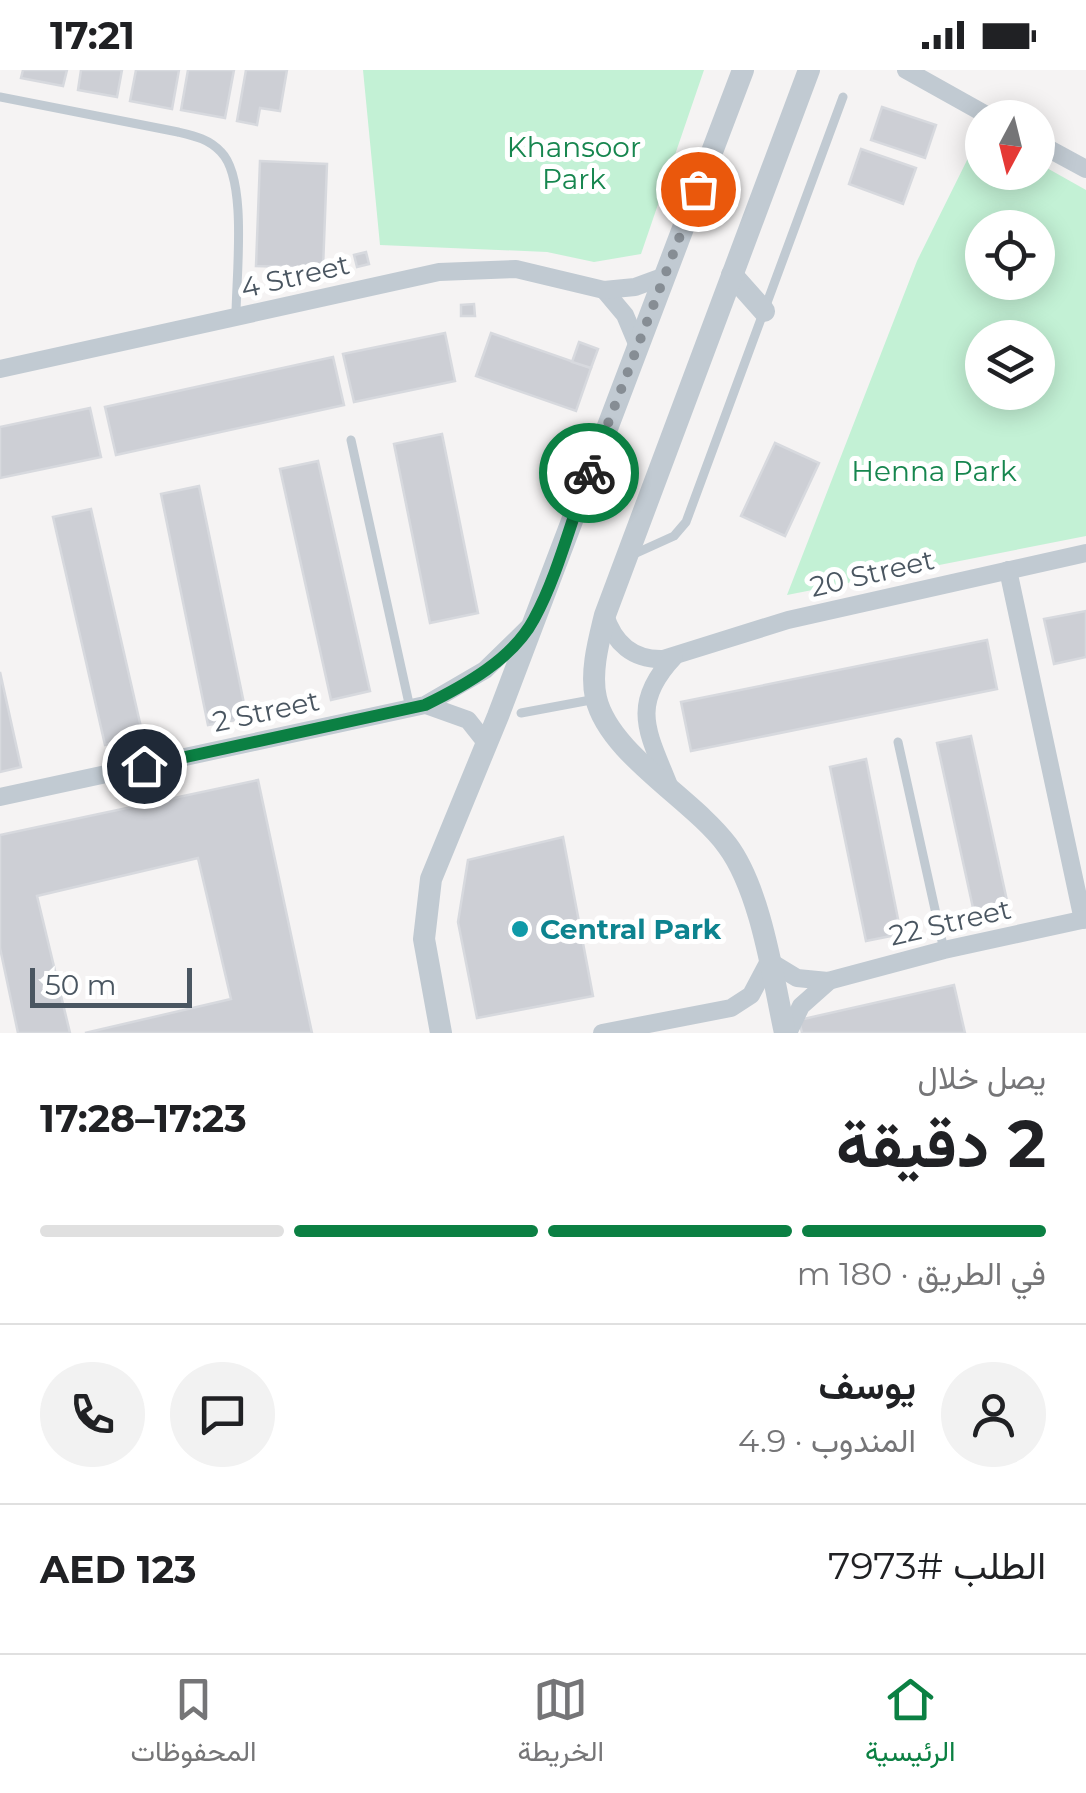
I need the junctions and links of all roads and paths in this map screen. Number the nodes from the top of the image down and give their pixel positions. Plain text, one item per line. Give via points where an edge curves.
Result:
1 (742, 70) edge
2 (808, 70) edge
3 (906, 70) edge
4 (0, 97) edge
5 (844, 97) dead end
6 (965, 103) edge
7 (1055, 152) edge
8 (1086, 169) edge
9 (732, 275) junction
10 (664, 276) junction
11 (604, 290) junction
12 (764, 311) junction
13 (236, 318) junction
14 (638, 346) junction
15 (0, 369) edge
16 (351, 440) dead end
17 (1086, 553) edge
18 (628, 557) junction
19 (1008, 570) junction
20 (606, 615) junction
21 (534, 621) junction
22 (674, 657) junction
23 (596, 699) junction
24 (417, 707) junction
25 (521, 713) dead end
26 (898, 742) dead end
27 (486, 744) junction
28 (670, 788) junction
29 (0, 797) edge
30 (1084, 920) edge
31 (944, 950) junction
32 (770, 961) junction
33 (828, 982) junction
34 (441, 1033) edge
35 (602, 1033) edge
36 (787, 1033) edge

1 - 10 street
2 - 9 street
3 - 6 street
4 - 13 lane via 191,135 223,154 235,176
5 - 12 lane
7 - 8 street
9 - 12 street
9 - 18 street
10 - 11 street, 4 Street via 636,288
10 - 14 street
11 - 13 street, 4 Street via 546,274 482,268
11 - 14 street via 626,315
12 - 18 lane via 686,522 674,536
13 - 15 street, 4 Street
14 - 21 street
16 - 24 lane
17 - 19 street, 20 Street
18 - 20 street
19 - 22 street, 20 Street via 788,620
19 - 30 street
20 - 22 street, 20 Street via 632,653
20 - 23 street
21 - 24 street, 2 Street via 485,670
21 - 27 street
22 - 28 street via 660,672 645,710 646,730
23 - 25 lane
23 - 28 street via 628,749
24 - 27 street via 468,720
24 - 29 street, 2 Street
26 - 31 lane
27 - 34 street via 441,851 425,909 426,969
28 - 32 street via 728,846
30 - 31 street, 22 Street
31 - 33 street, 22 Street
32 - 33 street via 797,978
32 - 35 street via 751,995 731,1008
32 - 36 street
33 - 36 street via 801,1006

